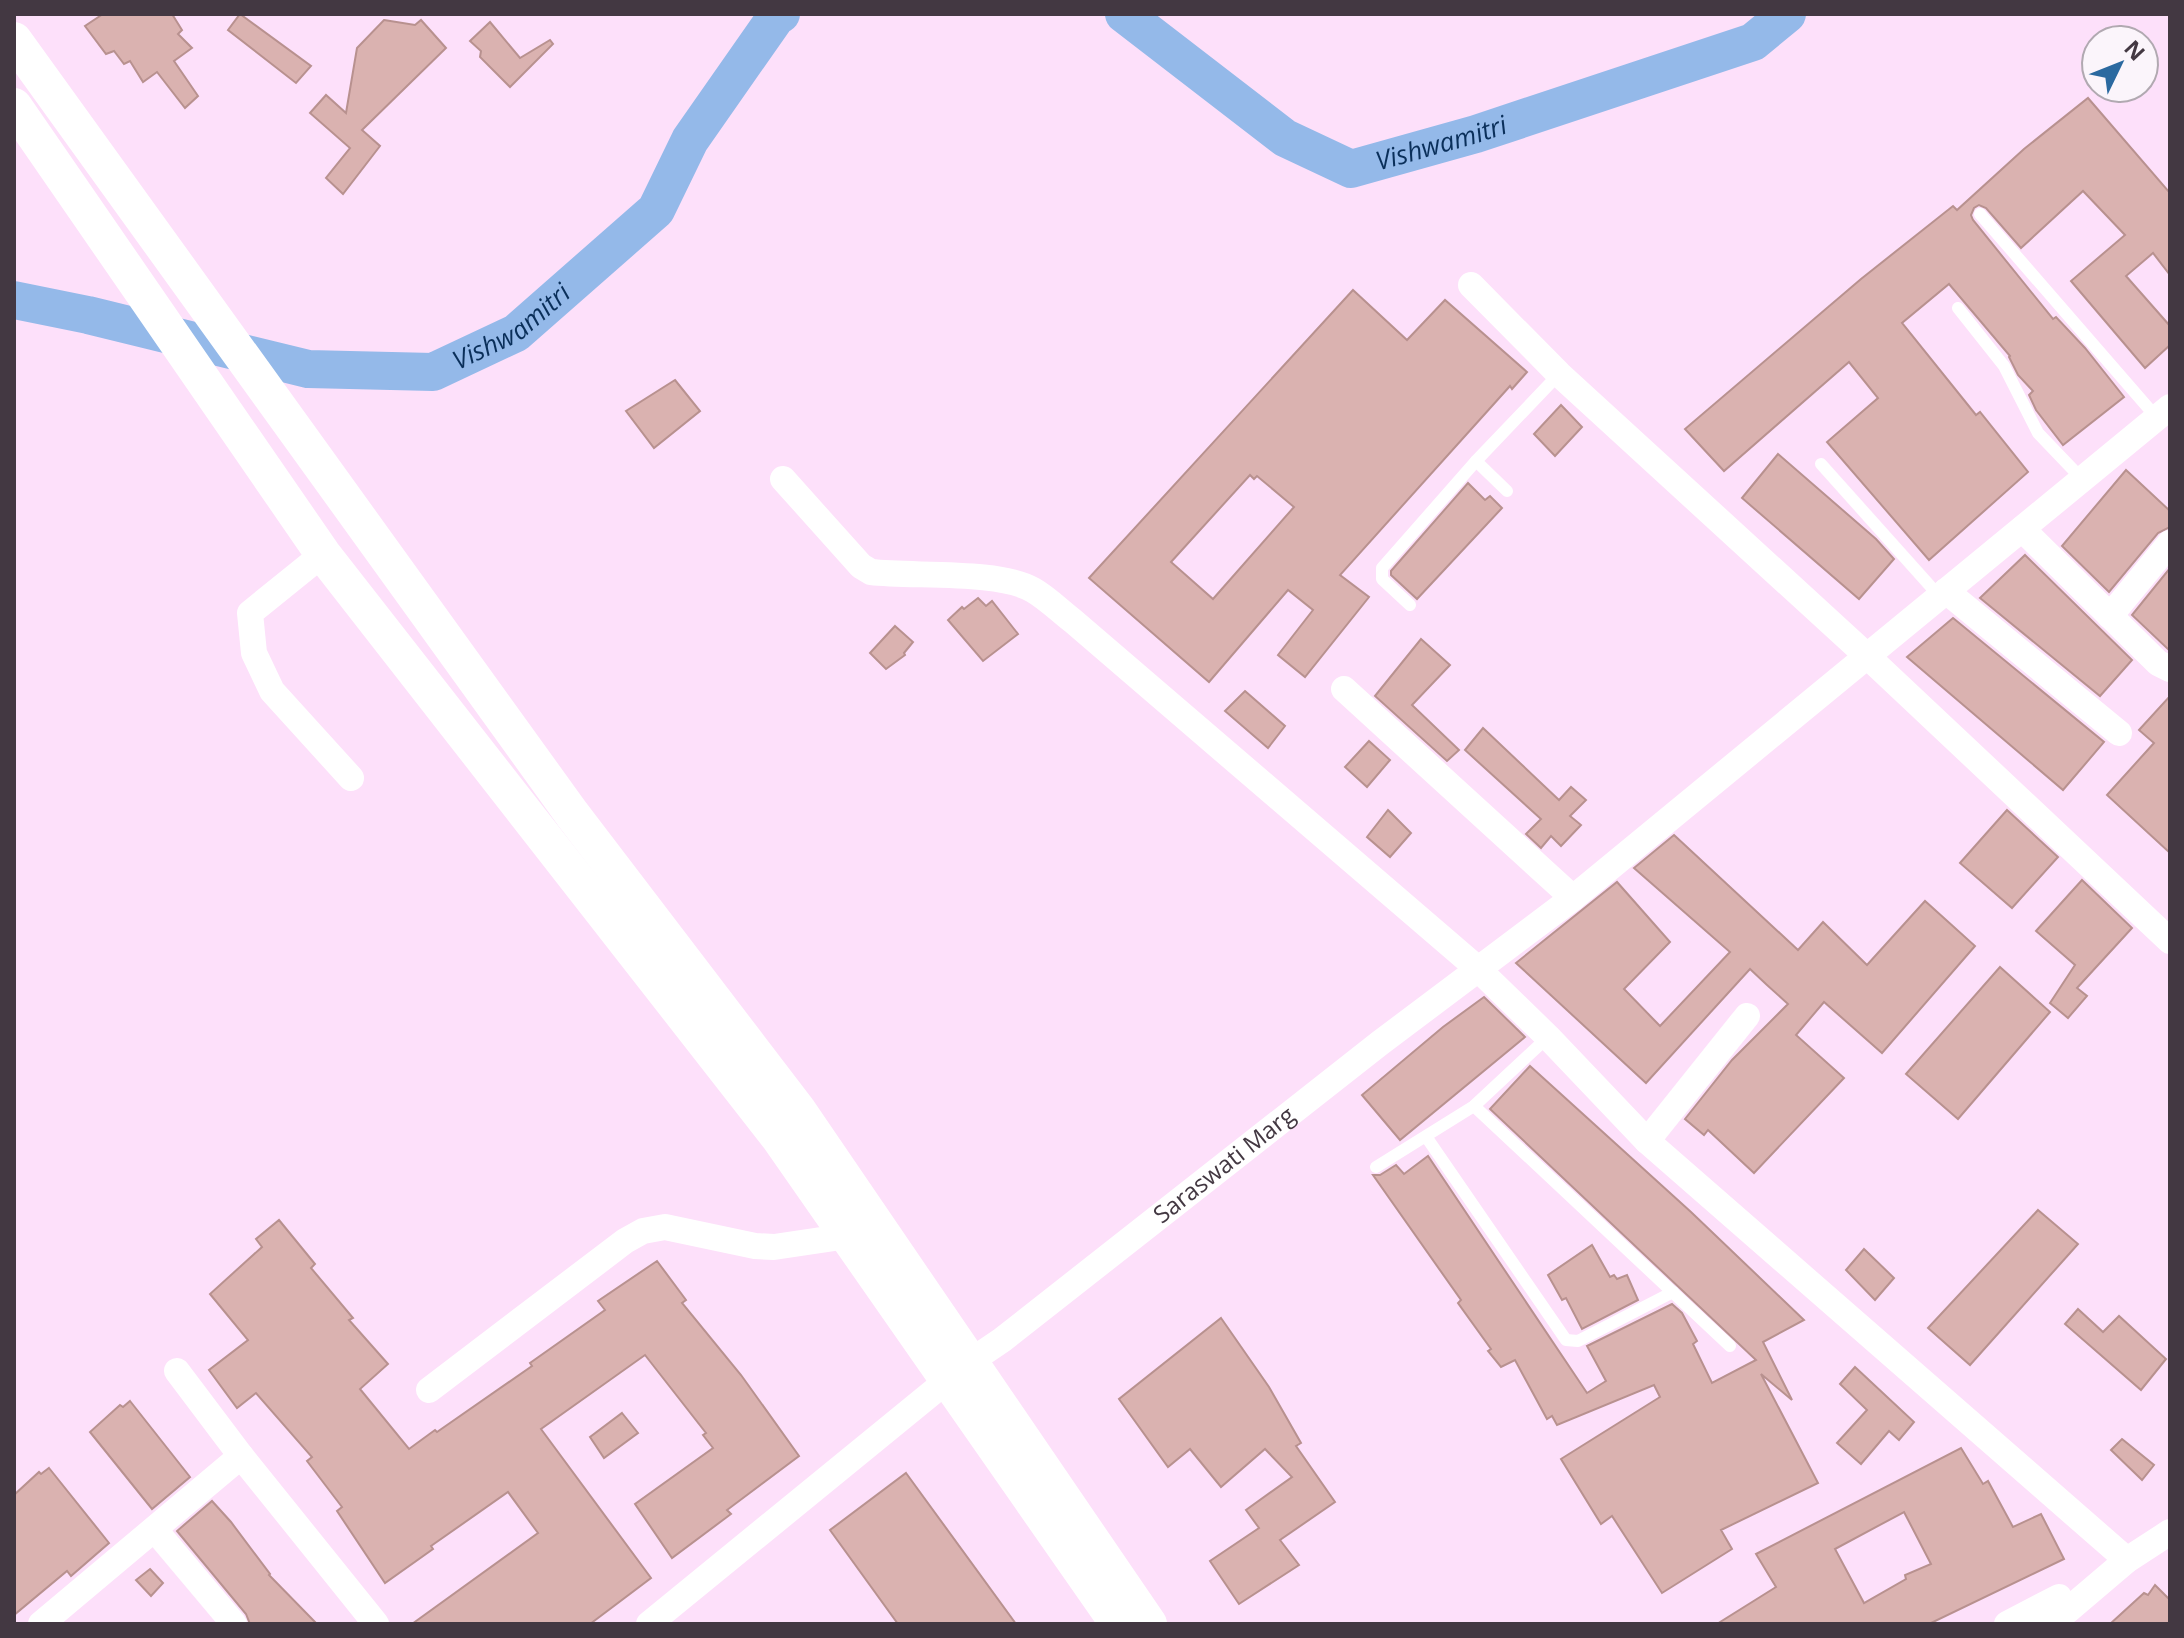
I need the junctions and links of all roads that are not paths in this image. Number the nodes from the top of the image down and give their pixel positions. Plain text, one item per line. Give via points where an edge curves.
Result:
1 (14, 40) edge
2 (45, 83) junction
3 (14, 104) edge
4 (1980, 214) dead end
5 (1471, 285) dead end
6 (1958, 308) dead end
7 (1559, 374) junction
8 (2163, 413) edge
9 (1476, 461) junction
10 (1821, 464) dead end
11 (783, 479) dead end
12 (2083, 479) junction
13 (1507, 491) dead end
14 (2022, 529) junction
15 (2170, 543) edge
16 (323, 554) junction
17 (1943, 594) junction
18 (1410, 605) dead end
19 (2110, 616) junction
20 (1866, 655) junction
21 (2170, 669) edge
22 (1344, 689) dead end
23 (2119, 733) dead end
24 (351, 778) dead end
25 (1573, 898) junction
26 (2170, 941) edge
27 (1477, 968) junction
28 (1747, 1016) dead end
29 (1548, 1037) junction
30 (727, 1044) junction
31 (1474, 1106) junction
32 (788, 1124) junction
33 (1427, 1138) junction
34 (1647, 1141) junction
35 (1376, 1167) dead end
36 (848, 1236) junction
37 (1673, 1292) junction
38 (1730, 1346) dead end
39 (960, 1370) junction
40 (177, 1371) dead end
41 (429, 1390) dead end
42 (241, 1456) junction
43 (155, 1530) junction
44 (2170, 1532) edge
45 (2127, 1560) junction
46 (2100, 1583) junction
47 (41, 1624) edge
48 (234, 1624) edge
49 (376, 1624) edge
50 (649, 1624) edge
51 (1118, 1624) edge
52 (1149, 1624) edge
53 (2007, 1624) edge
54 (2043, 1624) edge

1 - 2 main road
2 - 3 main road
2 - 30 main road via 572,814
3 - 16 main road
4 - 8 lane
5 - 7 street
6 - 12 lane via 2004,366 2038,433
7 - 9 lane
7 - 20 street
8 - 12 street, Saraswati Marg
9 - 13 lane
9 - 18 lane via 1382,568 1382,579
10 - 17 lane
11 - 27 street via 871,572 978,578 1033,590
12 - 14 street, Saraswati Marg
14 - 17 street, Saraswati Marg
14 - 19 street
15 - 19 street
16 - 24 street via 250,613 254,653 272,691
16 - 30 main road
17 - 20 street, Saraswati Marg
17 - 23 street
19 - 21 street
20 - 25 street, Saraswati Marg
20 - 26 street
22 - 25 street
25 - 27 street, Saraswati Marg
27 - 29 street
27 - 39 street, Saraswati Marg
28 - 34 street
29 - 31 lane
29 - 34 street
30 - 32 main road
31 - 33 lane
31 - 37 lane
32 - 36 main road
32 - 39 main road
33 - 35 lane
33 - 37 lane via 1566,1340 1578,1341
34 - 45 street
36 - 39 main road
36 - 41 street via 774,1247 665,1227 643,1231
37 - 38 lane
39 - 50 street, Saraswati Marg
39 - 51 main road
39 - 52 main road
40 - 42 street
42 - 43 street
42 - 49 street
43 - 47 street
43 - 48 street
44 - 45 street
45 - 46 street
46 - 53 street
46 - 54 street

